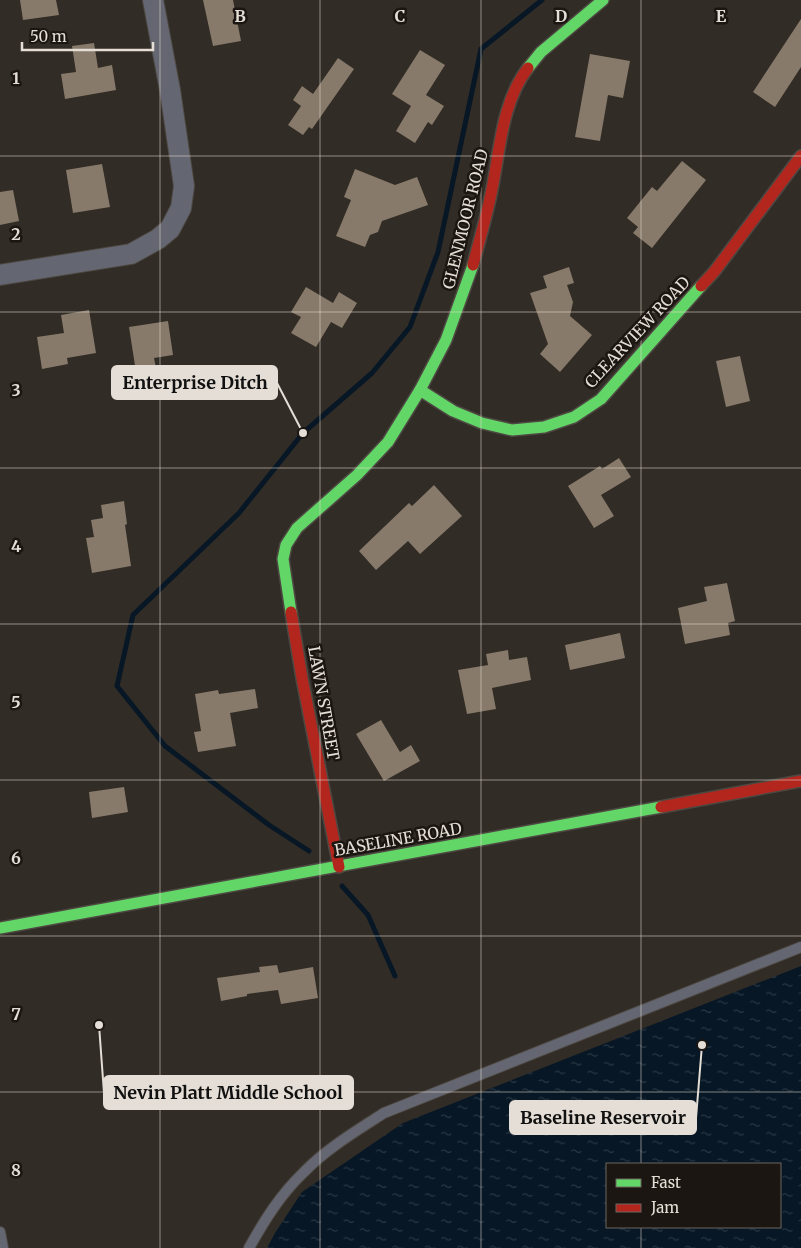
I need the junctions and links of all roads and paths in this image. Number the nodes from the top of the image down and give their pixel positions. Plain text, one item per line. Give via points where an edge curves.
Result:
1 (152, 0) edge
2 (603, 0) edge
3 (801, 156) edge
4 (0, 275) edge
5 (420, 390) junction
6 (286, 544) joint
7 (801, 781) edge
8 (339, 866) junction
9 (0, 928) edge
10 (801, 947) edge
11 (0, 1232) edge
12 (3, 1248) edge
13 (249, 1248) edge

1 - 4 street via 184,186 181,208 170,228 131,254
2 - 5 street, GLENMOOR ROAD via 541,52 521,78 508,107 472,269 446,340
3 - 5 street, CLEARVIEW ROAD via 714,272 601,399 574,417 544,427 512,430 453,412
5 - 6 street, GLENMOOR ROAD via 388,442 357,475 297,528
6 - 8 street, LAWN STREET via 283,559 302,678
7 - 8 street, BASELINE ROAD
8 - 9 street, BASELINE ROAD
10 - 13 lane via 384,1113 303,1172 269,1212
11 - 12 lane

